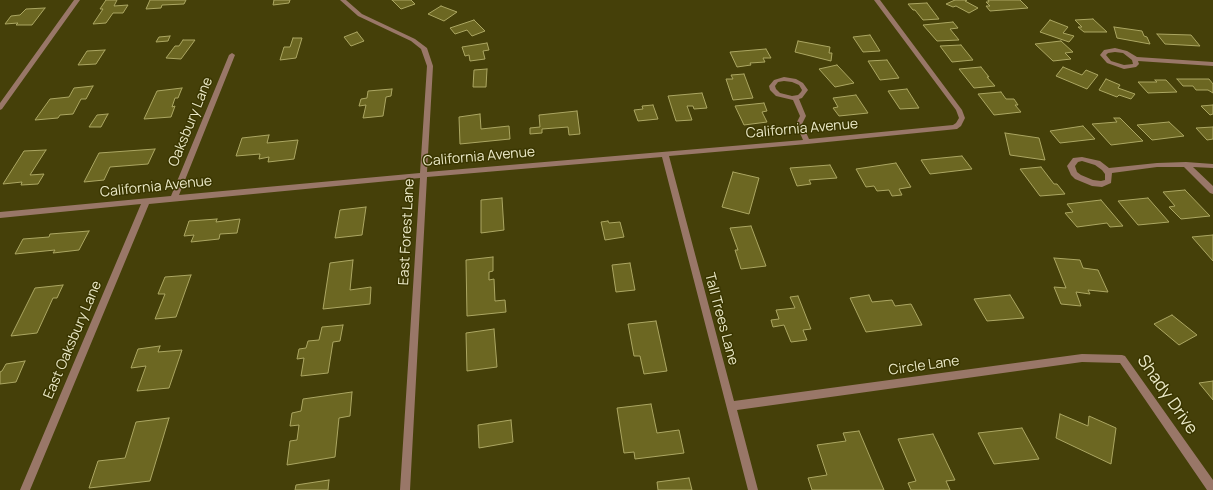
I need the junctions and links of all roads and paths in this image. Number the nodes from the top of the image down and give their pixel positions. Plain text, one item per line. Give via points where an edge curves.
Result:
1 (78, 0) edge
2 (343, 0) edge
3 (877, 0) edge
4 (232, 55) dead end
5 (1135, 59) junction
6 (1213, 64) edge
7 (795, 98) junction
8 (0, 108) edge
9 (807, 142) junction
10 (665, 154) junction
11 (1186, 164) junction
12 (1213, 166) edge
13 (1107, 171) junction
14 (424, 174) junction
15 (1213, 191) edge
16 (174, 198) junction
17 (146, 202) junction
18 (0, 215) edge
19 (1122, 359) joint
20 (731, 406) junction
21 (1213, 489) edge
22 (25, 490) edge
23 (405, 490) edge
24 (754, 490) edge

1 - 8 street
2 - 14 street, East Forest Lane via 360,15 413,40 424,48 430,66
3 - 9 street, California Avenue via 959,110 962,118 955,127 947,129
4 - 16 street, Oaksbury Lane
5 - 5 street via 1125,52 1115,50 1106,51 1103,55 1109,62 1124,67 1134,66
5 - 6 street
7 - 7 street via 804,93 801,84 784,79 774,83 773,90 778,95
7 - 9 street via 803,116 799,124
9 - 10 street, California Avenue
10 - 14 street, California Avenue
10 - 20 street, Tall Trees Lane
11 - 12 street
11 - 13 street
11 - 15 street
13 - 13 street via 1089,160 1076,160 1071,166 1078,177 1092,183 1106,182 1110,177
14 - 16 street, California Avenue
14 - 23 street, East Forest Lane
16 - 17 street, California Avenue
17 - 18 street, California Avenue
17 - 22 street, East Oaksbury Lane
19 - 20 street, Circle Lane via 1082,358
19 - 21 street, Shady Drive
20 - 24 street, Tall Trees Lane

